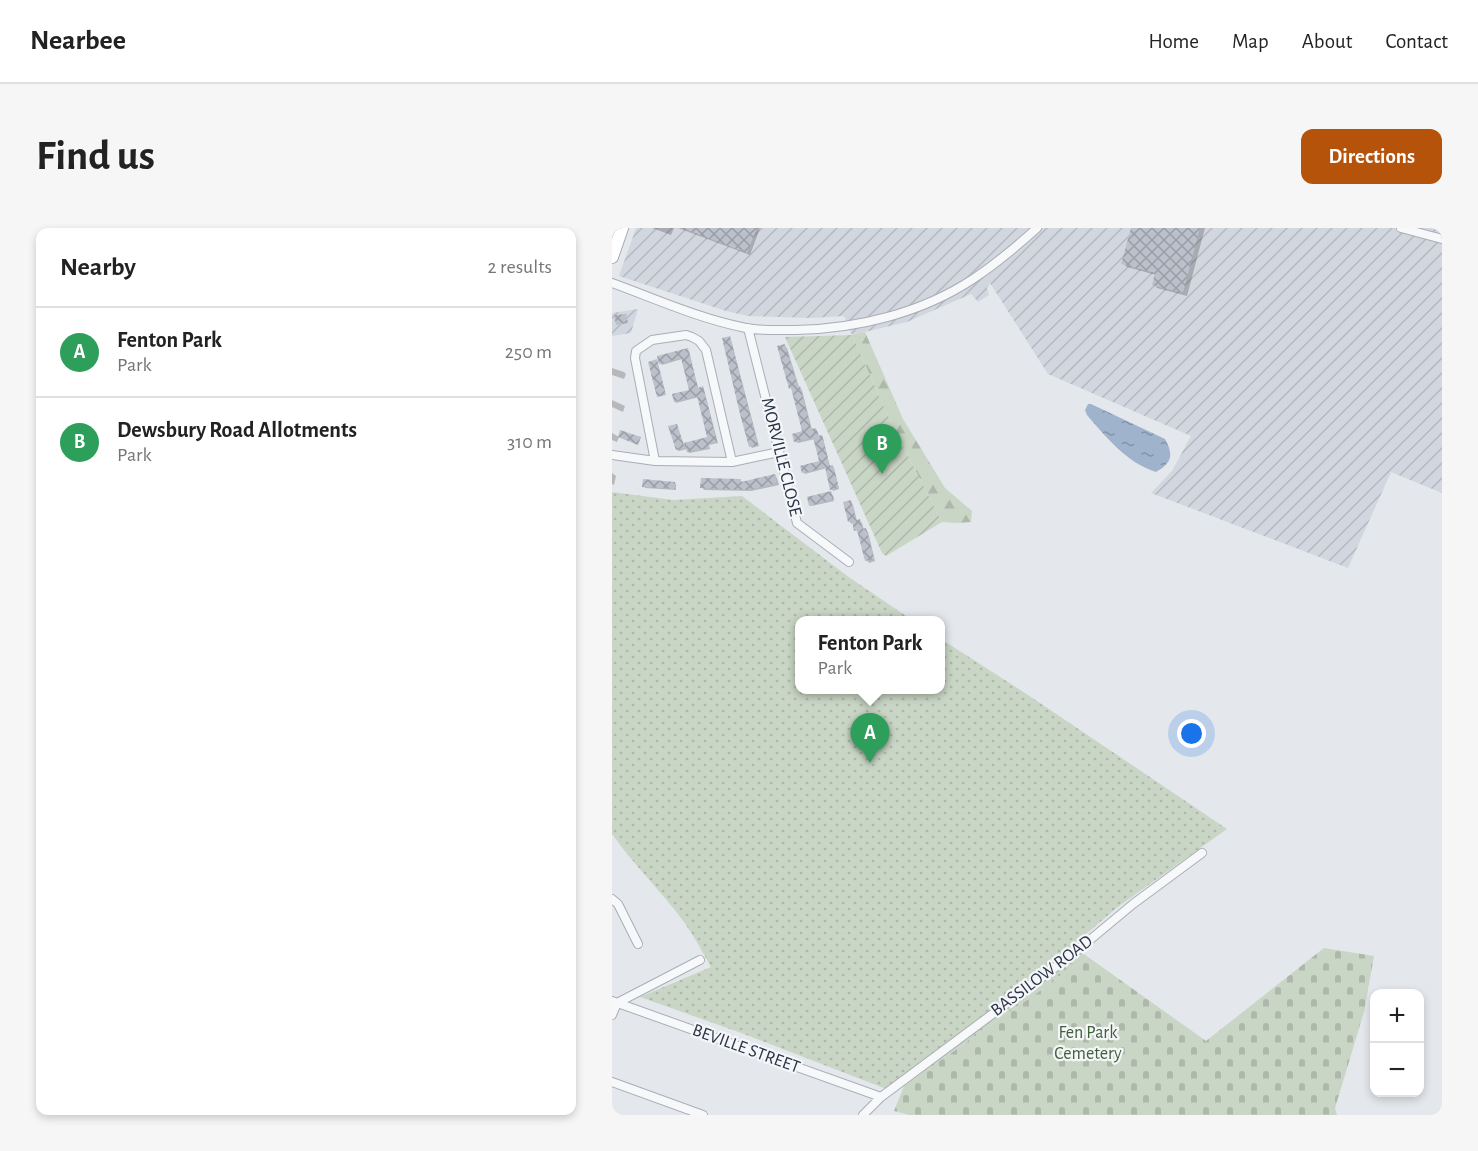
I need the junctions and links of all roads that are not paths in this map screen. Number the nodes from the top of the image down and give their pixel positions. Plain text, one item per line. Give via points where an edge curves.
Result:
1 (622, 228) edge
2 (1037, 228) edge
3 (1401, 228) edge
4 (1442, 239) edge
5 (612, 257) edge
6 (612, 283) edge
7 (750, 332) junction
8 (779, 452) junction
9 (612, 455) edge
10 (655, 461) junction
11 (732, 462) junction
12 (849, 562) dead end
13 (1202, 853) dead end
14 (612, 899) edge
15 (638, 944) dead end
16 (700, 960) dead end
17 (615, 1002) edge
18 (612, 1016) edge
19 (612, 1082) edge
20 (881, 1096) junction
21 (703, 1115) edge
22 (863, 1115) edge

1 - 5 main road
2 - 7 street via 973,280 944,296 887,317 858,325
3 - 4 street
6 - 7 street
7 - 8 street, MORVILLE CLOSE
8 - 11 street
8 - 12 street, MORVILLE CLOSE via 797,523
9 - 10 street
10 - 11 street
10 - 11 street via 636,351 652,340 686,335 706,350
13 - 20 street, BASSILOW ROAD
14 - 15 street
16 - 17 street
17 - 18 street
17 - 20 street, BEVILLE STREET
19 - 21 street
20 - 22 street, BASSILOW ROAD

